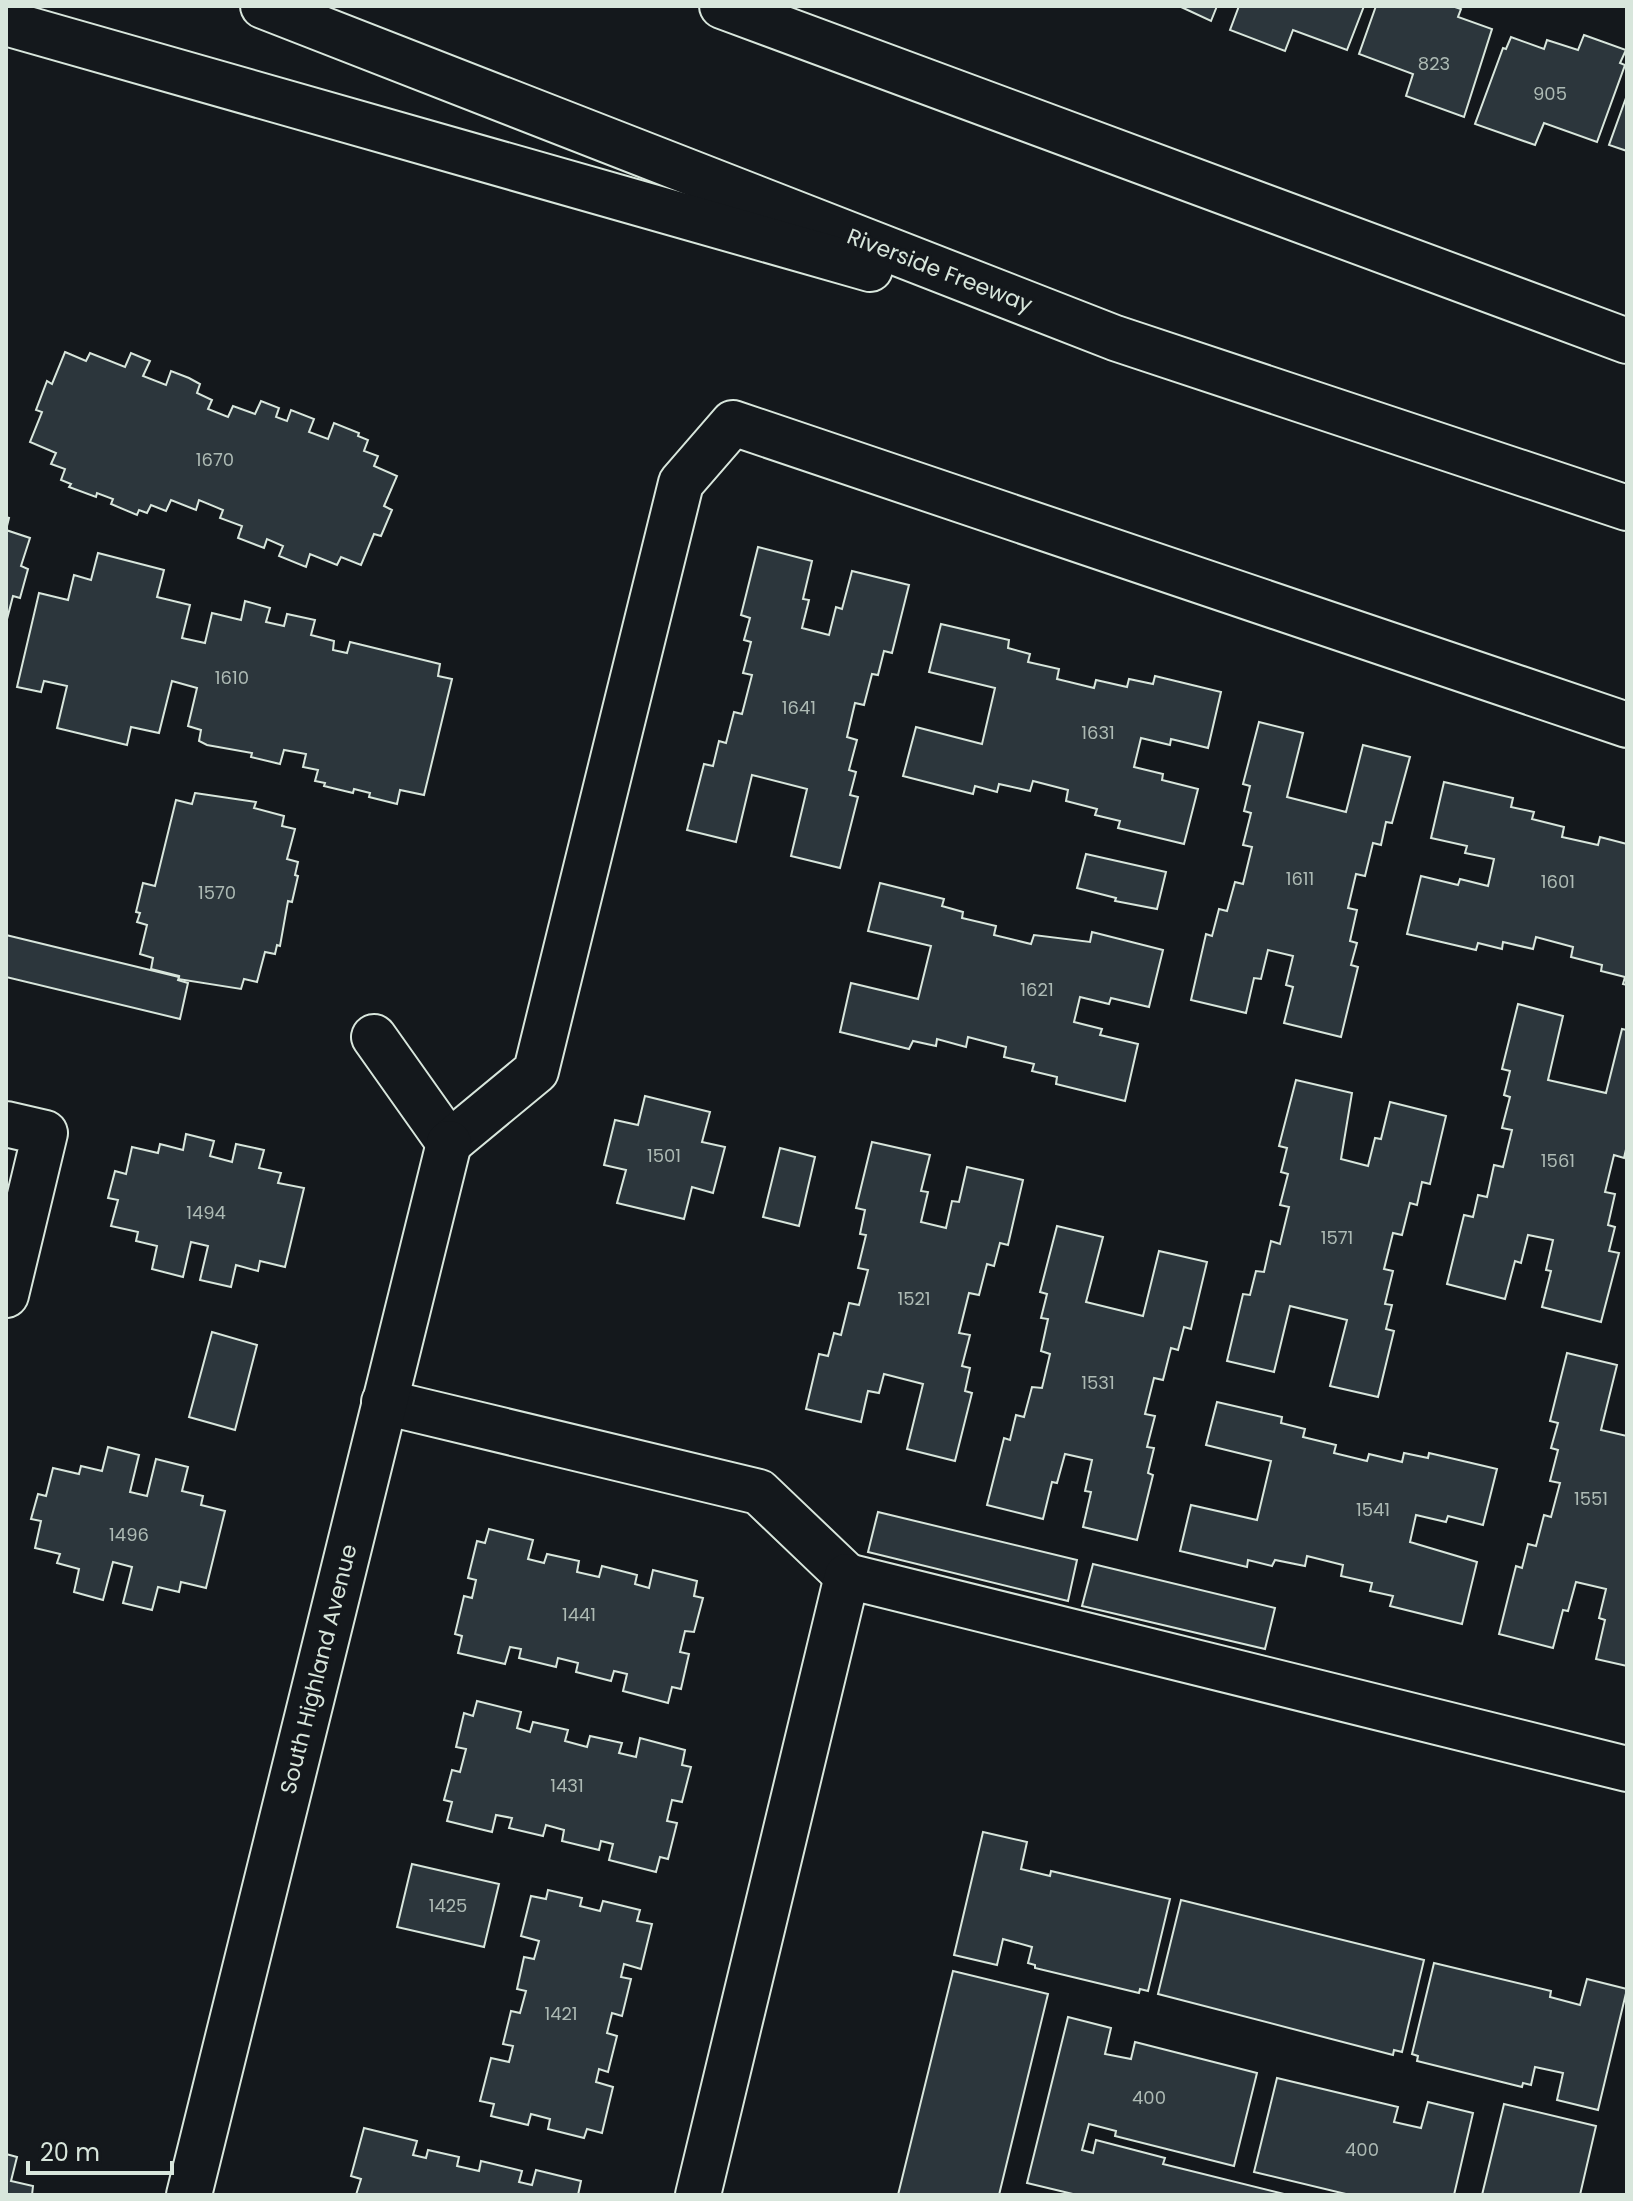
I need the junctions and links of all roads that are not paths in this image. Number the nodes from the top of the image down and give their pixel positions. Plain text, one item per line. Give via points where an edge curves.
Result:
1 (263, 6) edge
2 (722, 6) edge
3 (757, 6) edge
4 (6, 23) edge
5 (796, 34) junction
6 (1115, 338) junction
7 (1627, 341) edge
8 (1627, 508) edge
9 (1627, 725) edge
10 (374, 1037) dead end
11 (6, 1124) edge
12 (449, 1143) junction
13 (6, 1295) edge
14 (384, 1402) junction
15 (847, 1576) junction
16 (1627, 1769) edge
17 (189, 2195) edge
18 (698, 2195) edge

1 - 6 main road, Riverside Freeway
2 - 5 main road
3 - 5 main road
4 - 6 main road
5 - 7 main road
6 - 8 main road, Riverside Freeway
9 - 12 main road via 733,423 681,483 536,1071
10 - 12 main road
11 - 13 main road via 45,1133
12 - 14 main road, South Highland Avenue
14 - 15 main road via 759,1492
14 - 17 main road, South Highland Avenue
15 - 16 main road
15 - 18 main road

